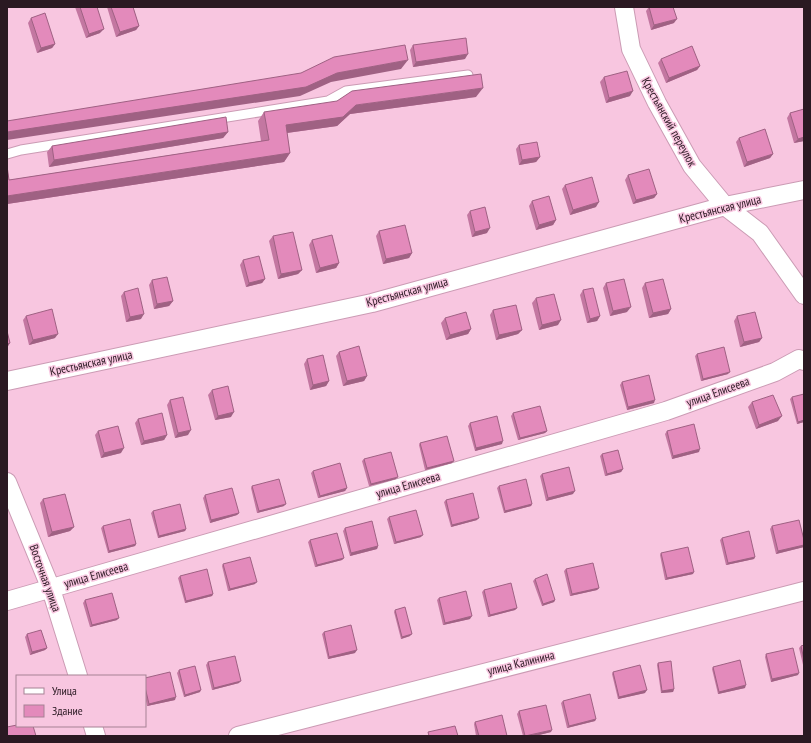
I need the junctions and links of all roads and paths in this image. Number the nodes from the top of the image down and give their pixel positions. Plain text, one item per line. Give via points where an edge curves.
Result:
1 (624, 7) edge
2 (468, 75) edge
3 (7, 154) edge
4 (804, 190) edge
5 (725, 206) junction
6 (804, 295) edge
7 (802, 358) edge
8 (7, 381) edge
9 (7, 482) edge
10 (51, 589) junction
11 (804, 591) edge
12 (7, 601) edge
13 (78, 675) edge
14 (238, 736) edge

1 - 5 street, Крестьянский переулок via 631,49 657,103 692,166
2 - 3 lane via 346,91 328,101 108,135
4 - 5 street, Крестьянская улица
5 - 6 street, Крестьянский переулок via 760,233
5 - 8 street, Крестьянская улица via 372,302
7 - 10 street, улица Елисеева via 775,372 666,411
9 - 10 street, Восточная улица
10 - 12 street, улица Елисеева
10 - 13 street, Восточная улица
11 - 14 street, улица Калинина

